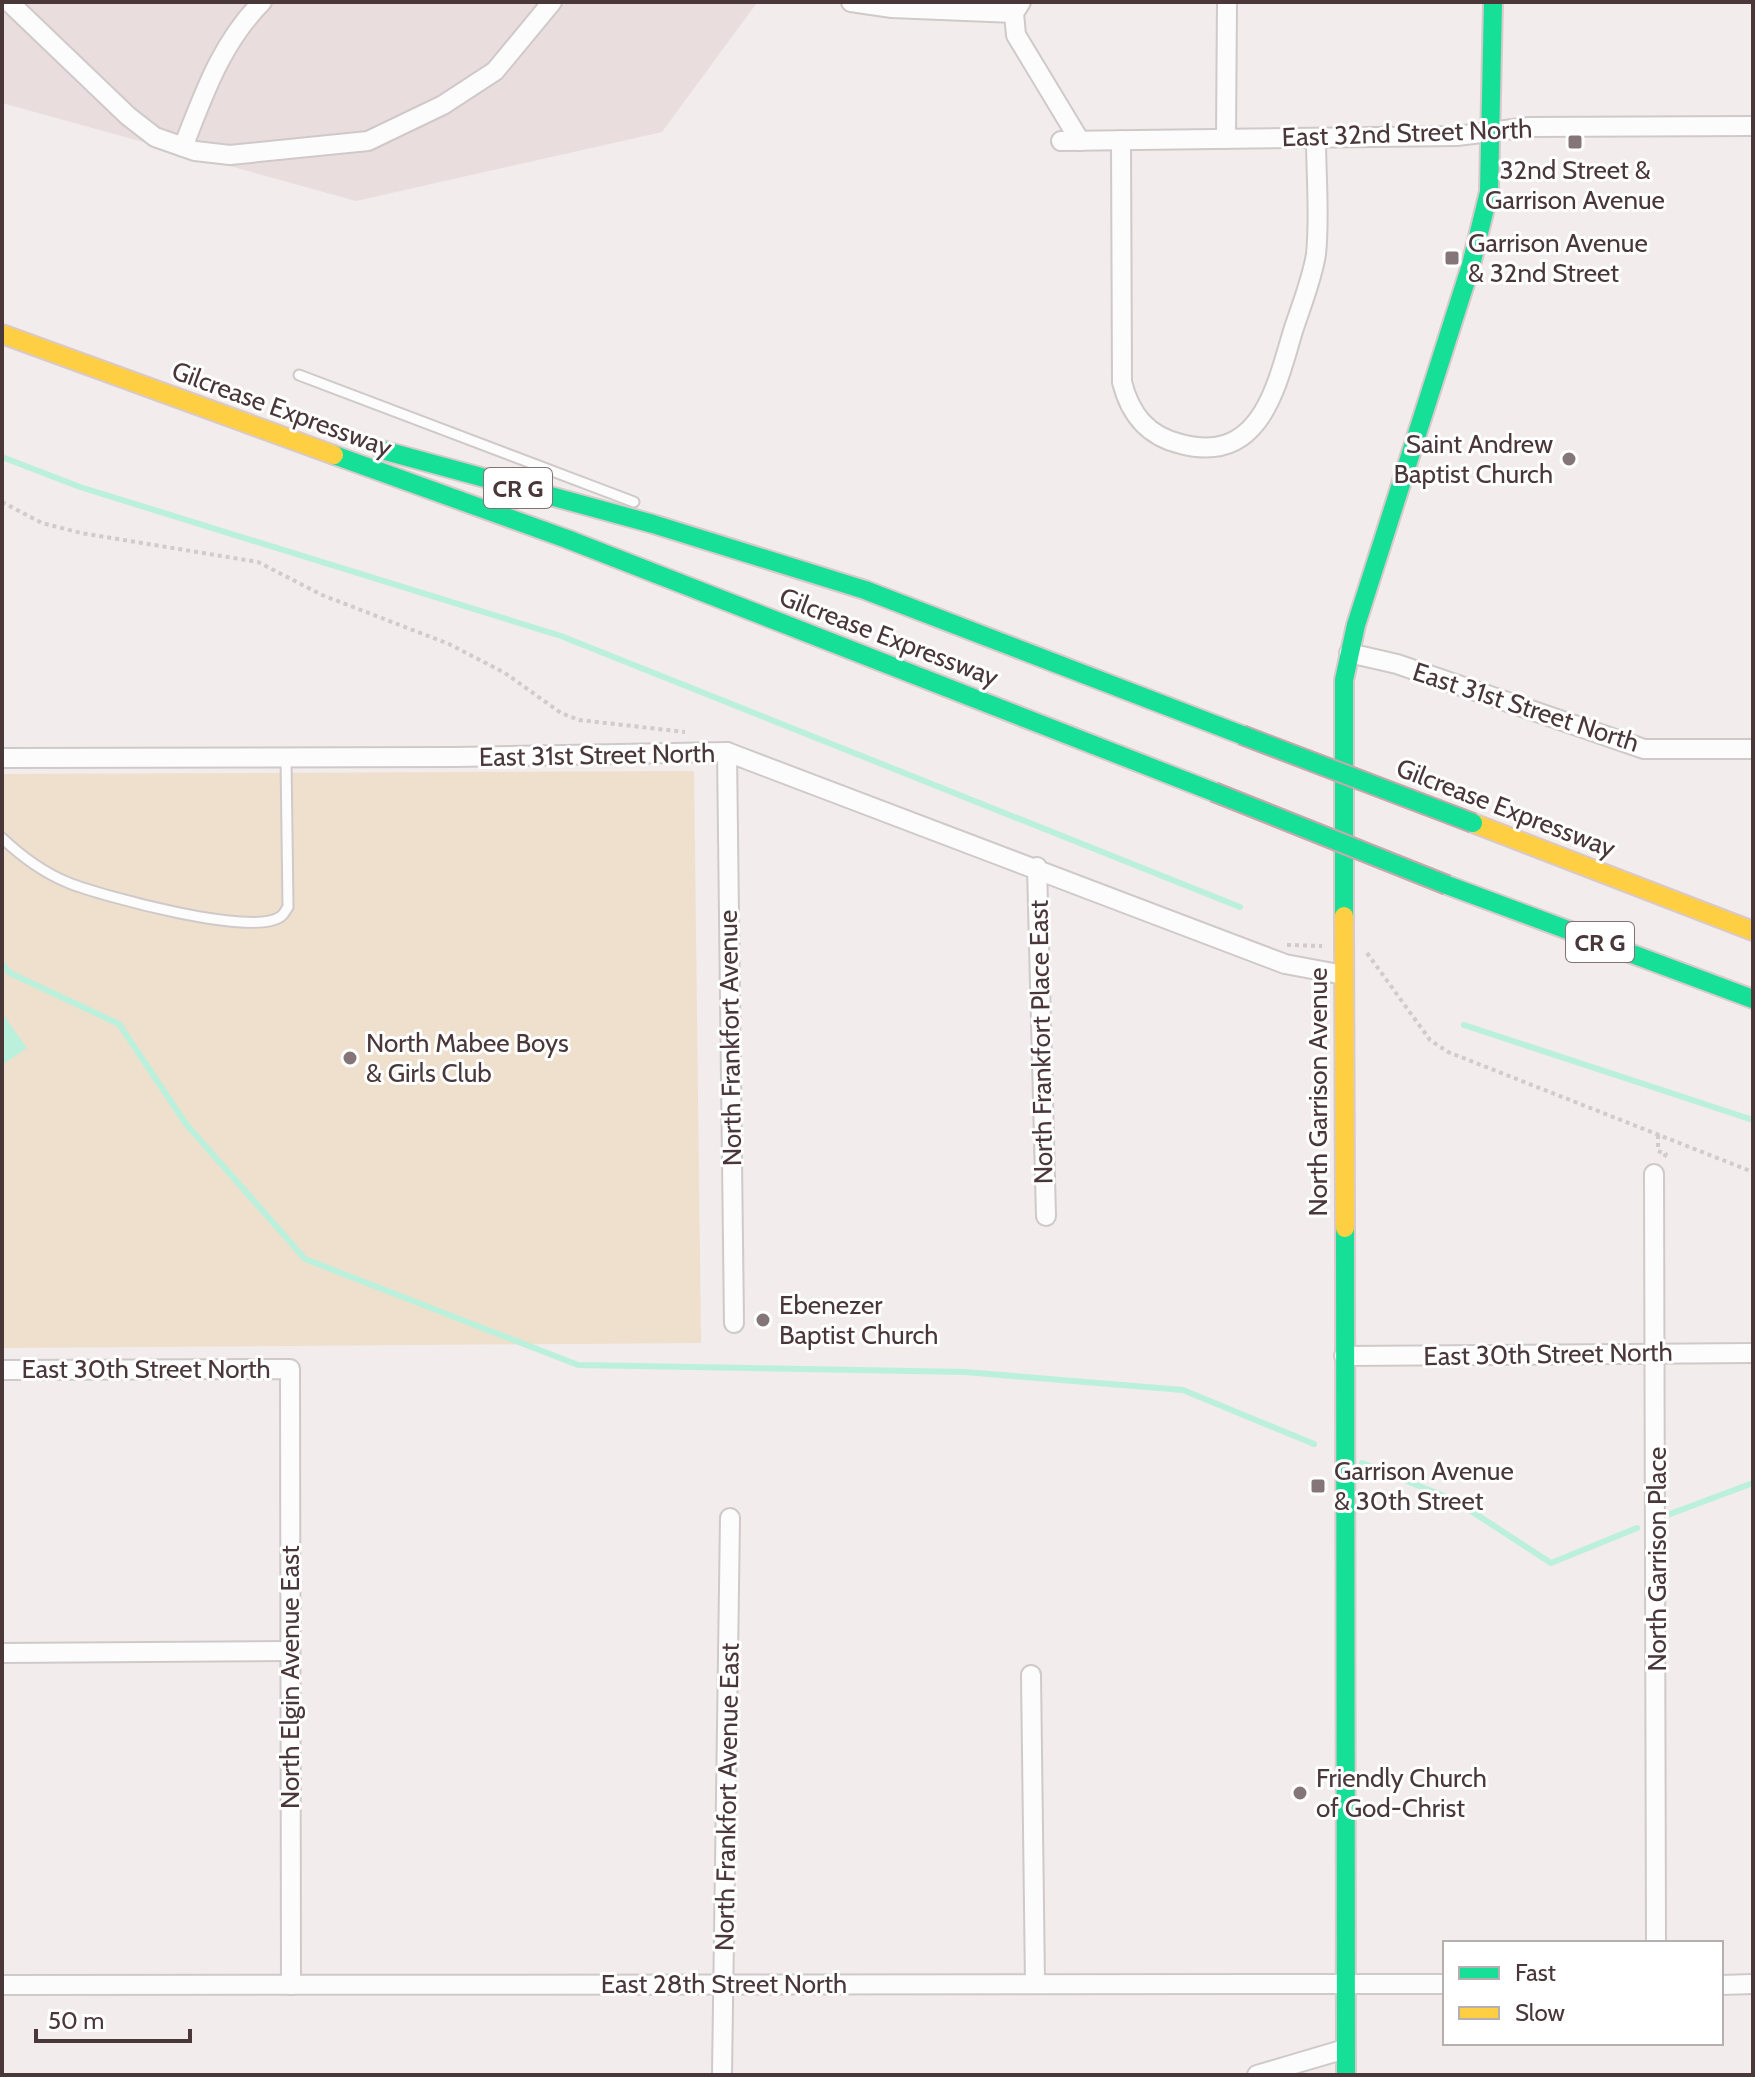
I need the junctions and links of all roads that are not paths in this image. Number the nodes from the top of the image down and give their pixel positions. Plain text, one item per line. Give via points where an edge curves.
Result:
1 (9, 2) edge
2 (262, 2) edge
3 (552, 2) edge
4 (851, 2) edge
5 (1227, 2) edge
6 (1493, 2) edge
7 (1017, 8) edge
8 (1753, 126) edge
9 (1493, 132) junction
10 (1316, 138) junction
11 (1226, 139) junction
12 (1121, 140) junction
13 (183, 147) junction
14 (2, 334) edge
15 (299, 375) dead end
16 (169, 396) junction
17 (642, 505) dead end
18 (687, 522) dead end
19 (865, 590) junction
20 (1349, 653) junction
21 (1753, 749) edge
22 (727, 752) junction
23 (2, 758) edge
24 (286, 759) junction
25 (2, 838) edge
26 (1037, 867) junction
27 (1753, 931) edge
28 (1344, 975) junction
29 (1753, 999) edge
30 (1654, 1174) dead end
31 (1046, 1216) dead end
32 (734, 1323) dead end
33 (1657, 1353) junction
34 (1753, 1353) edge
35 (1344, 1356) junction
36 (290, 1369) joint
37 (2, 1370) edge
38 (730, 1518) dead end
39 (290, 1651) junction
40 (2, 1653) edge
41 (1031, 1675) dead end
42 (1656, 1941) edge
43 (1035, 1983) junction
44 (726, 1984) junction
45 (1345, 1984) junction
46 (1443, 1984) edge
47 (1753, 1984) edge
48 (2, 1985) edge
49 (291, 1985) junction
50 (1723, 1985) edge
51 (1345, 2049) junction
52 (722, 2075) edge
53 (1257, 2075) edge
54 (1346, 2075) edge

1 - 13 street via 128,116 155,137
2 - 13 street via 218,60
3 - 13 street via 495,71 443,105 368,141 230,155
4 - 7 street via 892,8
5 - 11 street
6 - 9 main road, North Garrison Avenue
7 - 12 street, East 32nd Street North via 1016,35 1070,141
8 - 9 street, East 32nd Street North via 1529,127
9 - 10 street, East 32nd Street North
9 - 20 main road, North Garrison Avenue via 1482,227
10 - 11 street, East 32nd Street North
10 - 12 street via 1316,254 1274,394 1250,431 1211,447 1182,445 1151,433 1127,402 1122,382
11 - 12 street, East 32nd Street North
14 - 16 main road, Gilcrease Expressway / CR G
15 - 17 lane, Gilcrease Expressway
16 - 19 main road, CR G via 653,524
16 - 29 main road, Gilcrease Expressway / CR G, bridge via 582,544 1447,885
18 - 19 lane, Gilcrease Expressway
19 - 27 main road, Gilcrease Expressway / CR G, bridge
20 - 21 street, East 31st Street North via 1397,664 1644,749
20 - 28 main road, North Garrison Avenue via 1343,710
22 - 24 street, East 31st Street North
22 - 26 street, East 31st Street North
22 - 32 street, North Frankfort Avenue
23 - 24 street, East 31st Street North
24 - 25 lane via 288,907 280,918 193,916 116,898 66,882
26 - 28 street, East 31st Street North via 1285,964
26 - 31 street, North Frankfort Place East
28 - 35 main road, North Garrison Avenue
30 - 33 street, North Garrison Place
33 - 34 street, East 30th Street North
33 - 35 street, East 30th Street North
33 - 42 street, North Garrison Place
35 - 45 main road, North Garrison Avenue
36 - 37 street, East 30th Street North
36 - 39 street, North Elgin Avenue East
38 - 44 street, North Frankfort Avenue East
39 - 40 street
39 - 49 street, North Elgin Avenue East
41 - 43 street
43 - 44 street, East 28th Street North
43 - 45 street, East 28th Street North
44 - 49 street, East 28th Street North
44 - 52 street, North Frankfort Avenue East
45 - 46 street, East 28th Street North
45 - 51 main road, North Garrison Avenue
47 - 50 street
48 - 49 street, East 28th Street North
51 - 53 street
51 - 54 main road, North Garrison Avenue

